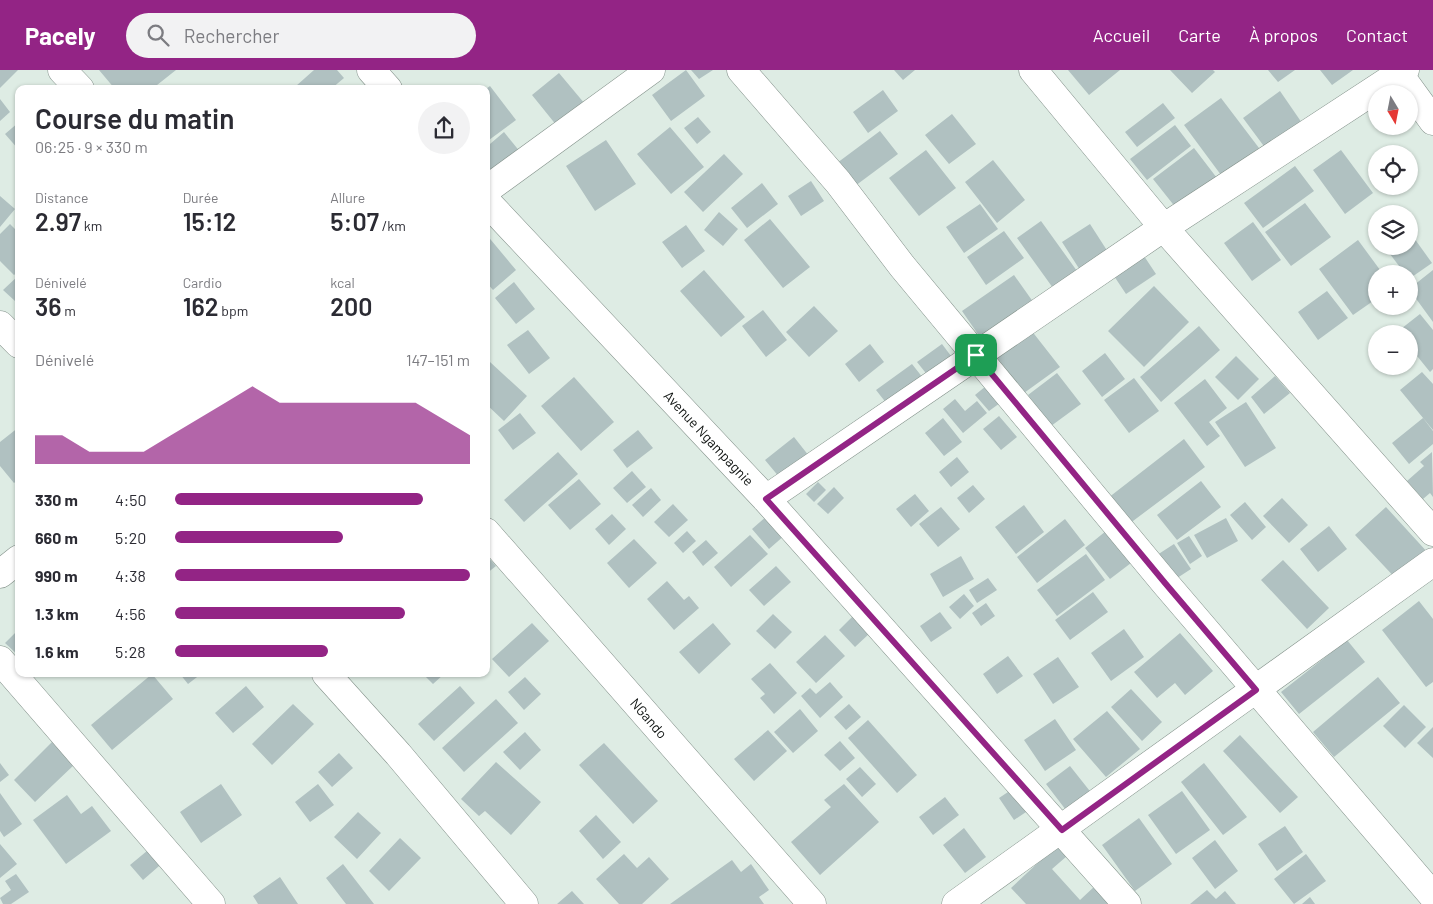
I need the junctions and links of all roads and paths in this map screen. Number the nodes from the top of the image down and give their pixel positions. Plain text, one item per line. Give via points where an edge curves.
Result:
1 (62, 70) edge
2 (371, 70) edge
3 (651, 70) edge
4 (741, 70) edge
5 (1033, 70) edge
6 (1400, 71) edge
7 (76, 85) edge
8 (384, 85) edge
9 (1433, 121) edge
10 (490, 187) edge
11 (490, 205) edge
12 (1164, 228) junction
13 (0, 325) edge
14 (15, 340) edge
15 (976, 355) junction
16 (766, 499) junction
17 (1433, 532) edge
18 (490, 537) edge
19 (15, 561) edge
20 (1433, 562) edge
21 (0, 574) edge
22 (0, 660) edge
23 (329, 677) edge
24 (1256, 690) junction
25 (1062, 830) junction
26 (1433, 896) edge
27 (211, 904) edge
28 (524, 904) edge
29 (812, 904) edge
30 (956, 904) edge
31 (1127, 904) edge

1 - 7 street
2 - 8 street
3 - 10 street
4 - 15 street via 838,182
5 - 12 street
6 - 9 street
6 - 12 street
11 - 16 street, Avenue Ngampagnie
12 - 15 street
12 - 17 street
13 - 14 street
15 - 16 street
15 - 24 street
16 - 25 street, Avenue Ngampagnie
18 - 29 street, NGando
19 - 21 street
20 - 24 street
22 - 27 street
23 - 28 street
24 - 25 street
24 - 26 street
25 - 30 street
25 - 31 street, Avenue Ngampagnie

